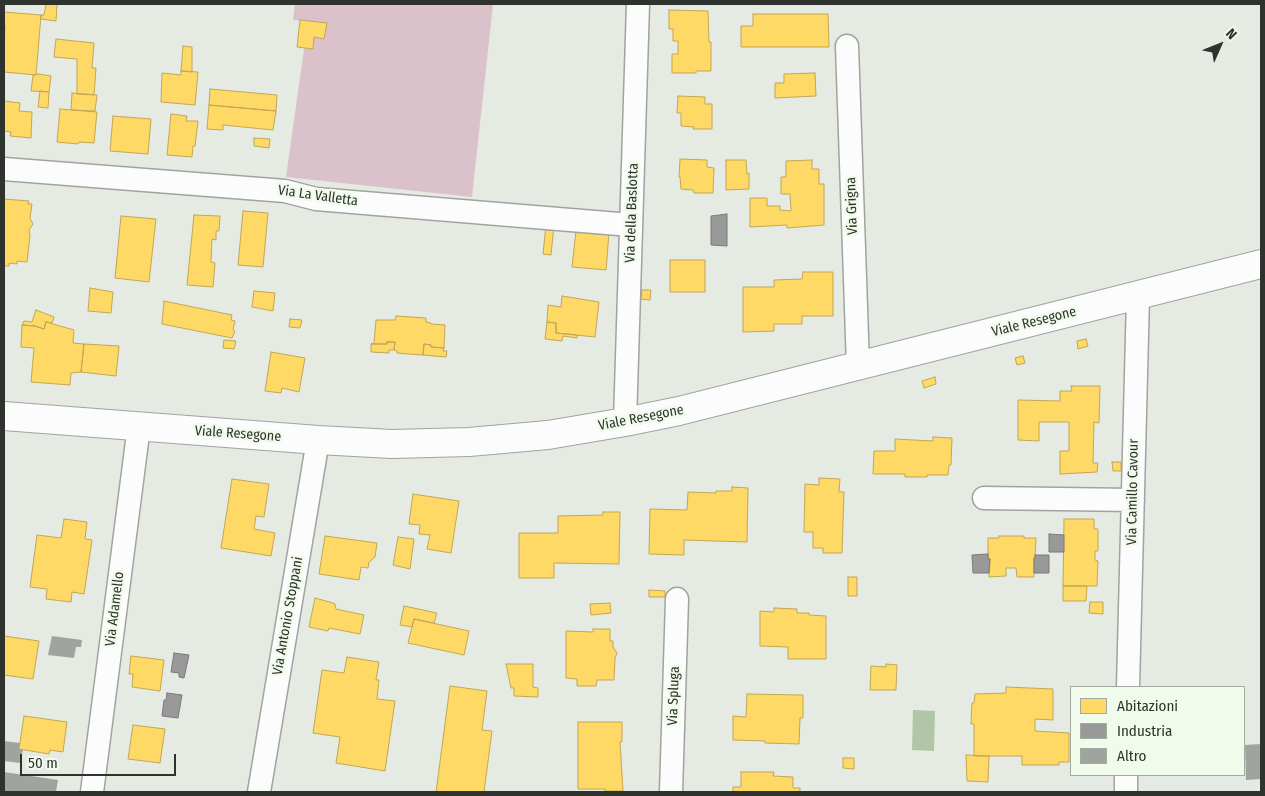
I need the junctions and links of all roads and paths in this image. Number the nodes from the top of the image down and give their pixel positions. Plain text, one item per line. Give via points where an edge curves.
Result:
1 (638, 4) edge
2 (847, 46) dead end
3 (4, 169) edge
4 (631, 225) junction
5 (1261, 264) edge
6 (1138, 296) junction
7 (858, 366) junction
8 (4, 416) edge
9 (625, 422) junction
10 (139, 426) junction
11 (318, 440) junction
12 (984, 498) dead end
13 (1133, 500) junction
14 (677, 599) dead end
15 (1128, 686) edge
16 (1126, 776) edge
17 (92, 792) edge
18 (259, 792) edge
19 (671, 792) edge
20 (1126, 792) edge

1 - 4 street, Via della Baslotta
2 - 7 street, Via Grigna
3 - 4 street, Via La Valletta via 285,191 316,199
4 - 9 street, Via della Baslotta
5 - 6 street, Viale Resegone
6 - 7 street, Viale Resegone
6 - 13 street, Via Camillo Cavour
7 - 9 street, Viale Resegone via 679,412
8 - 10 street, Viale Resegone
9 - 11 street, Viale Resegone via 548,435 469,442 392,444
10 - 11 street, Viale Resegone
10 - 17 street, Via Adamello
11 - 18 street, Via Antonio Stoppani
12 - 13 street
13 - 15 street, Via Camillo Cavour
14 - 19 street, Via Spluga
16 - 20 street

